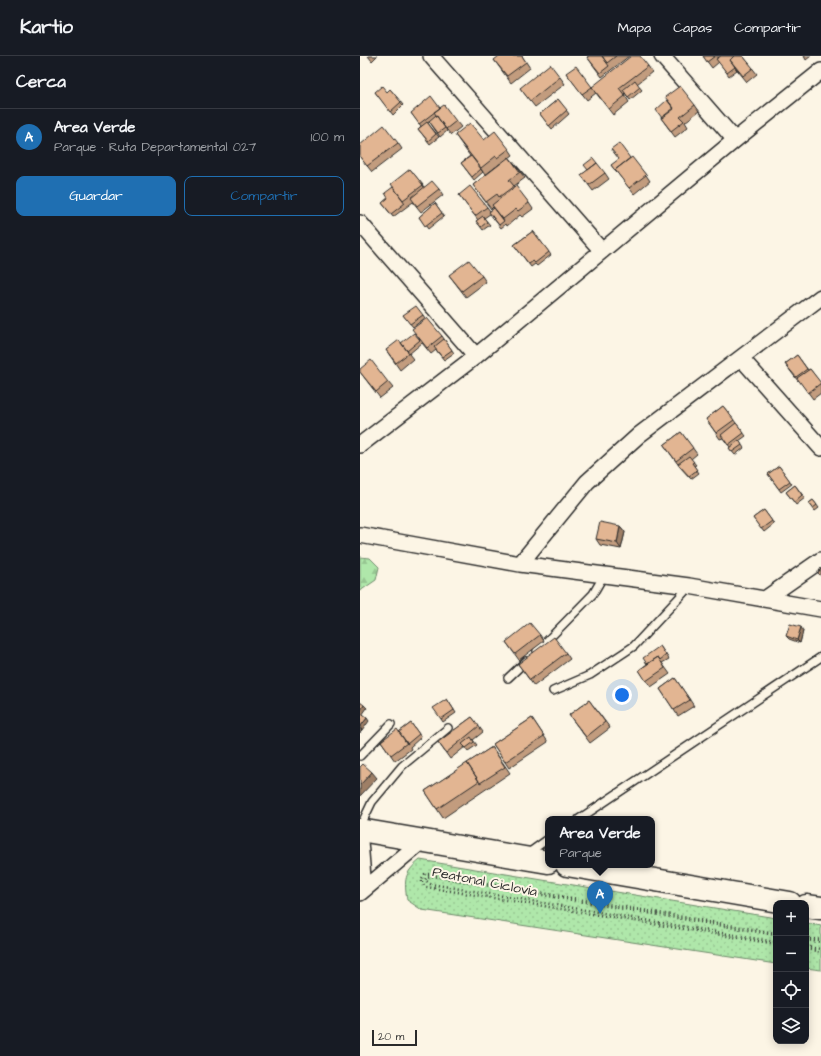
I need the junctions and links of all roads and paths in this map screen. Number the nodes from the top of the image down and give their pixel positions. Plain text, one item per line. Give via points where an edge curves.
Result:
1 (431, 56) edge
2 (662, 56) edge
3 (821, 71) edge
4 (735, 140) junction
5 (360, 223) edge
6 (602, 251) junction
7 (821, 297) edge
8 (476, 356) junction
9 (741, 358) junction
10 (360, 445) edge
11 (821, 448) edge
12 (360, 535) edge
13 (821, 560) edge
14 (520, 564) junction
15 (604, 576) junction
16 (689, 586) junction
17 (765, 599) junction
18 (821, 608) edge
19 (821, 657) edge
20 (508, 678) dead end
21 (553, 691) dead end
22 (391, 724) dead end
23 (448, 728) dead end
24 (360, 756) edge
25 (583, 816) edge
26 (360, 828) edge
27 (422, 840) junction
28 (360, 841) edge
29 (545, 841) edge
30 (521, 857) junction
31 (545, 861) edge
32 (585, 868) edge
33 (362, 892) edge
34 (773, 900) edge
35 (809, 906) edge
36 (821, 908) edge
37 (773, 933) edge
38 (809, 939) edge
39 (821, 941) edge
40 (773, 943) edge
41 (809, 948) edge
42 (821, 950) edge

1 - 6 street
2 - 4 street
3 - 4 street
4 - 6 street
5 - 8 street
6 - 8 street
7 - 9 street
8 - 10 street
9 - 11 street
9 - 14 street via 639,435 587,482
12 - 14 street
13 - 17 street
14 - 15 street
15 - 16 street
15 - 20 lane via 593,594
16 - 17 street
16 - 21 lane via 634,646 590,675
17 - 18 street
19 - 25 lane
22 - 24 lane
23 - 26 lane via 402,766 372,802
26 - 27 main road
27 - 30 main road
27 - 33 street
28 - 33 street
29 - 30 lane
30 - 31 main road
32 - 34 main road
35 - 36 main road
37 - 40 path via 432,874 425,874 422,878 422,883 426,887
38 - 39 path
41 - 42 path

